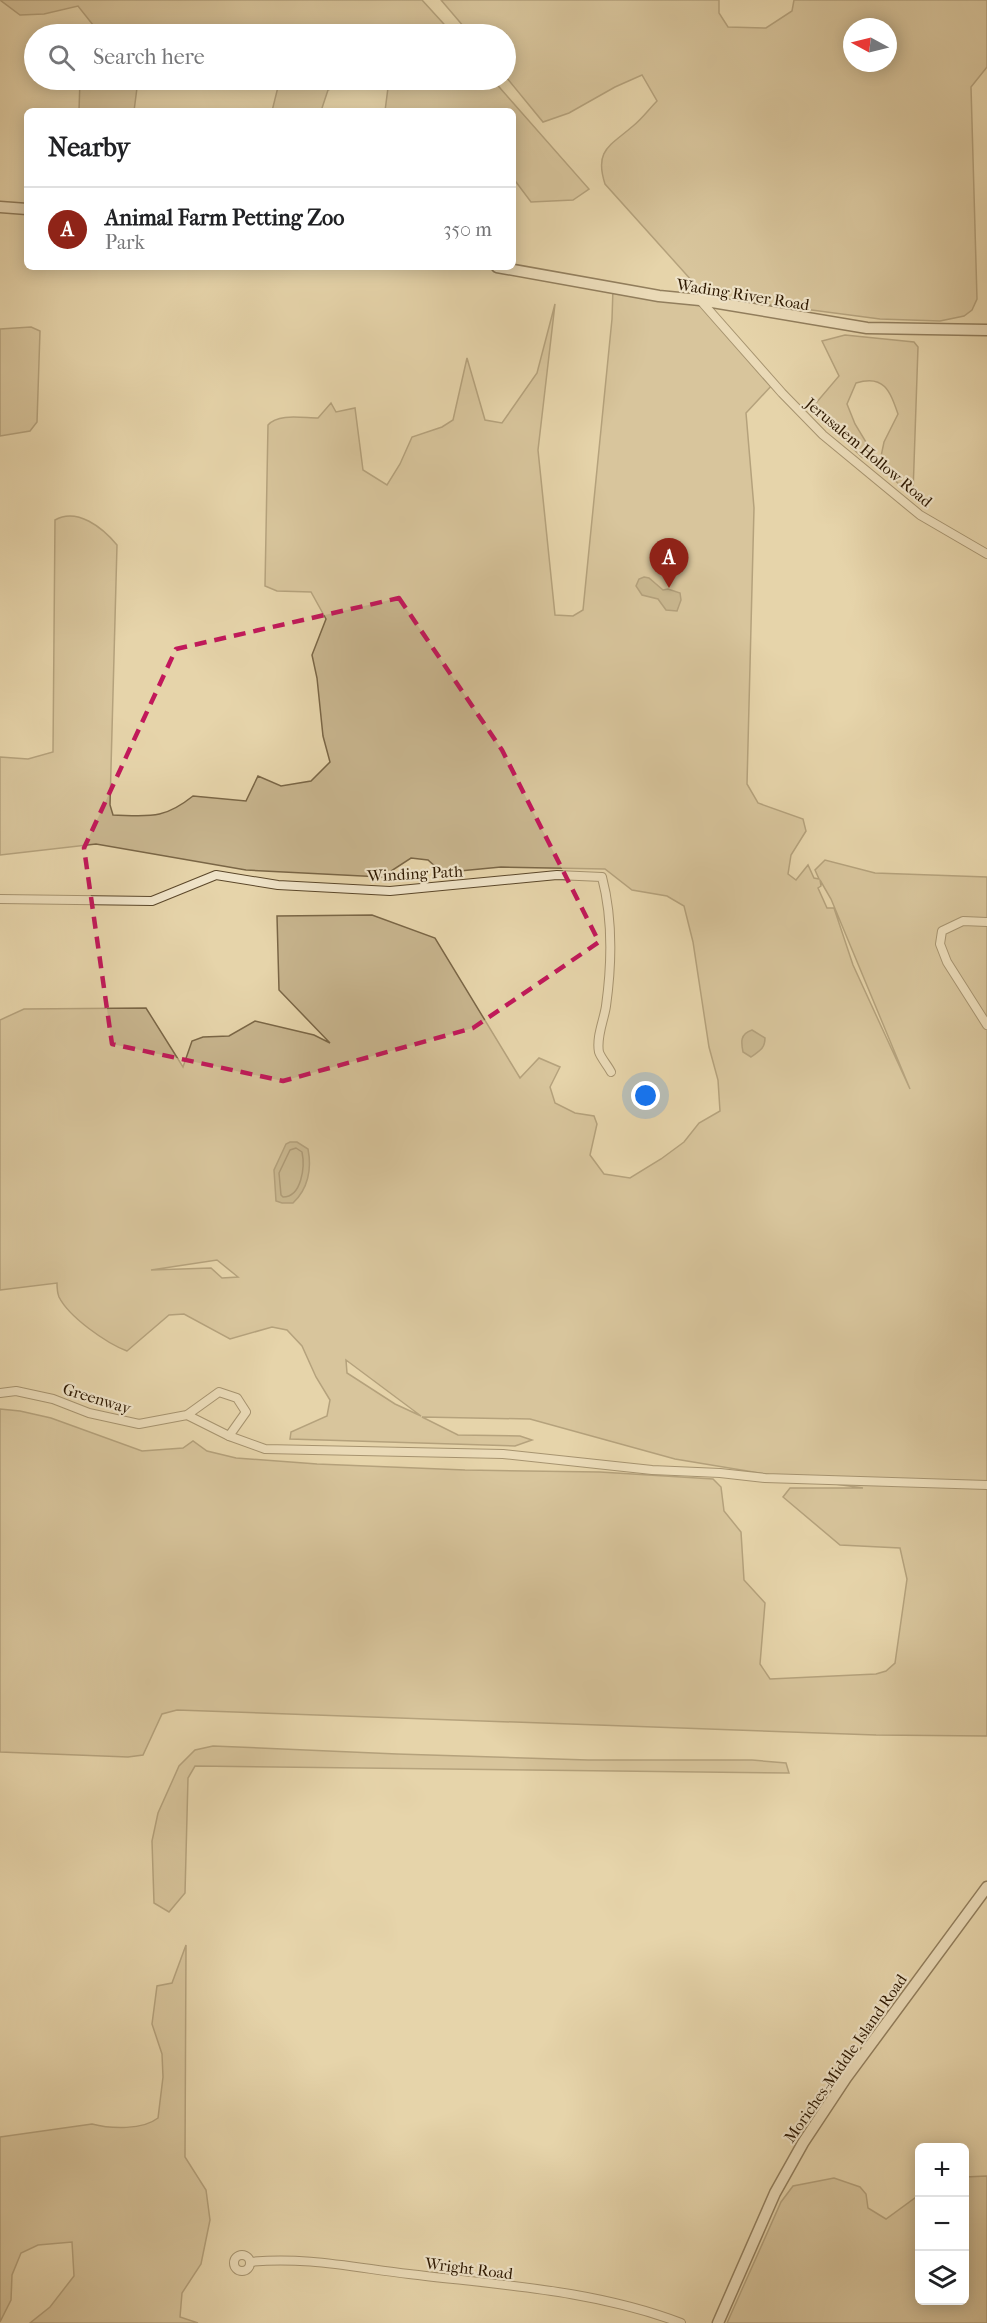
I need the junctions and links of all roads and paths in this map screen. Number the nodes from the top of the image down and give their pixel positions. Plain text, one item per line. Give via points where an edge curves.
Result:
1 (0, 207) edge
2 (24, 209) edge
3 (514, 270) edge
4 (700, 300) junction
5 (987, 330) edge
6 (987, 554) edge
7 (0, 899) edge
8 (987, 922) edge
9 (987, 1025) edge
10 (611, 1072) dead end
11 (0, 1393) edge
12 (187, 1415) junction
13 (229, 1436) junction
14 (987, 1485) edge
15 (987, 1887) edge
16 (250, 2262) dead end
17 (681, 2323) edge
18 (718, 2323) edge

1 - 2 main road
3 - 4 main road, Wading River Road
4 - 5 main road, Wading River Road via 867,328
4 - 6 street, Jerusalem Hollow Road via 823,435 920,515
7 - 10 street, Winding Path via 152,901 216,875 278,885 390,891 557,875 602,877 608,898 611,955 599,1052
8 - 9 street via 963,921 942,931 940,944
11 - 12 street, Greenway via 16,1391 53,1399 89,1413 139,1424
12 - 13 street
12 - 13 street, Greenway via 219,1392 237,1398 246,1412
13 - 14 street via 265,1449 502,1454 765,1478
15 - 18 main road, Moriches-Middle Island Road via 802,2143 775,2193
16 - 17 street, Wright Road via 357,2267 551,2291 635,2308

